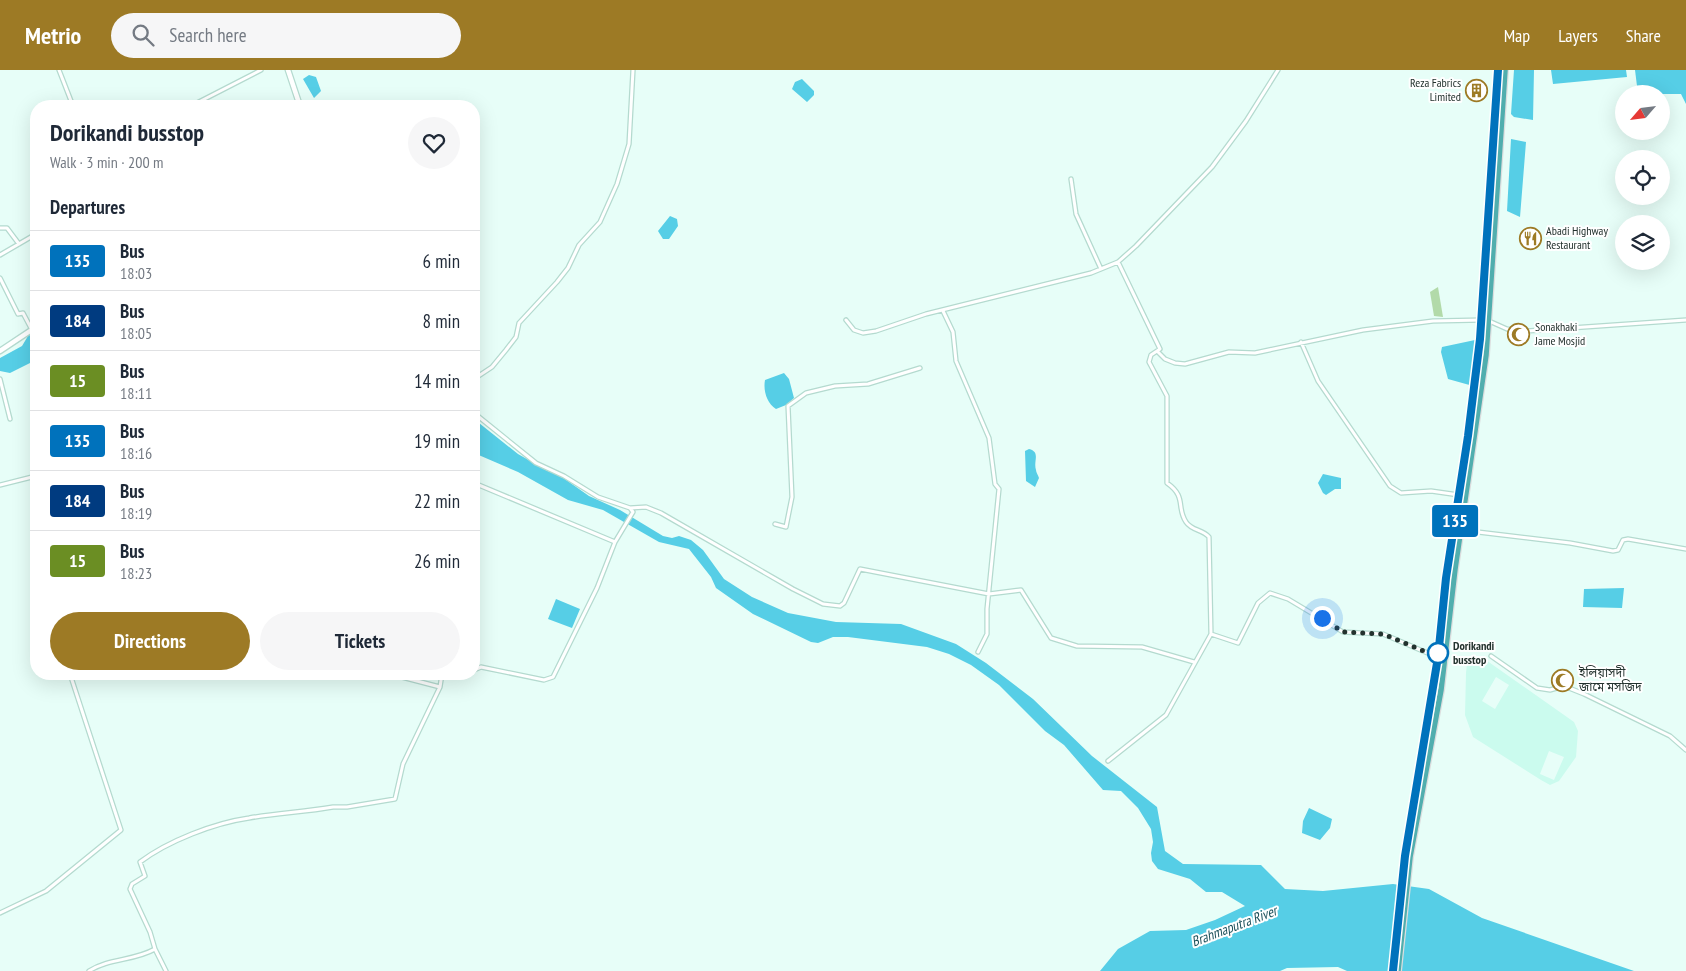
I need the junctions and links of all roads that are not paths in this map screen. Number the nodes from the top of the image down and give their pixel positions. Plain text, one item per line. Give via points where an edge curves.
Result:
1 (59, 70) edge
2 (261, 70) edge
3 (288, 70) edge
4 (634, 70) edge
5 (1278, 70) edge
6 (1498, 70) edge
7 (1506, 70) edge
8 (71, 100) edge
9 (203, 100) edge
10 (298, 100) edge
11 (1071, 179) dead end
12 (0, 228) edge
13 (30, 238) edge
14 (19, 244) junction
15 (0, 256) edge
16 (1118, 262) junction
17 (1102, 269) junction
18 (0, 278) edge
19 (943, 311) junction
20 (846, 320) dead end
21 (1686, 320) edge
22 (1485, 321) junction
23 (30, 323) edge
24 (30, 332) edge
25 (1301, 342) junction
26 (0, 351) edge
27 (1158, 352) junction
28 (920, 368) dead end
29 (480, 375) edge
30 (0, 380) edge
31 (480, 418) edge
32 (10, 419) dead end
33 (30, 478) edge
34 (0, 485) edge
35 (480, 486) edge
36 (1459, 494) junction
37 (630, 508) junction
38 (775, 524) dead end
39 (1461, 530) junction
40 (615, 542) junction
41 (1686, 549) edge
42 (990, 594) junction
43 (1211, 634) junction
44 (978, 652) dead end
45 (1490, 656) dead end
46 (1438, 657) junction
47 (1194, 662) junction
48 (480, 668) edge
49 (72, 680) edge
50 (413, 680) edge
51 (441, 680) edge
52 (440, 687) junction
53 (1686, 750) edge
54 (1108, 761) dead end
55 (1408, 856) junction
56 (0, 913) edge
57 (155, 949) junction
58 (89, 971) edge
59 (166, 971) edge
60 (1393, 971) edge
61 (1398, 971) edge

1 - 8 street
2 - 9 street
3 - 10 street
4 - 29 street via 628,144 618,184 600,222 579,244 568,268 557,282 519,323 516,338 492,367
5 - 16 street via 1212,167
6 - 22 highway
7 - 22 highway
11 - 17 street via 1076,214
12 - 14 street via 7,228
13 - 14 street
14 - 15 street
16 - 17 street
16 - 27 street
17 - 19 street
18 - 23 street via 18,314 24,313
19 - 20 street via 868,333 854,330
19 - 42 street via 953,332 956,361 989,438 994,484 998,489
21 - 22 street via 1526,331 1507,329
22 - 25 street via 1433,321
22 - 36 highway
22 - 39 highway via 1486,355
24 - 26 street
25 - 27 street via 1255,353 1229,352 1185,364 1165,359
25 - 36 street via 1318,381 1390,486 1401,493 1431,491
27 - 43 street via 1151,355 1149,362 1167,396 1168,483 1178,493 1187,523 1209,537
28 - 38 street via 868,384 835,386 806,393 788,406 792,497 786,527
30 - 32 street
31 - 37 street via 536,464 564,476 598,497
33 - 34 street
35 - 40 street
36 - 46 highway
37 - 40 street via 633,512
37 - 42 street via 646,507 662,513 823,604 840,606 860,569
39 - 41 street via 1570,542 1613,551 1628,539
39 - 55 highway via 1440,690
40 - 48 street via 597,588 553,677 544,680
42 - 44 street via 986,639
42 - 47 street via 1021,590 1051,638 1077,646 1142,647
43 - 46 street via 1238,643 1258,603 1270,593 1288,599 1343,632 1383,634
43 - 47 street
45 - 53 street via 1536,688 1550,690 1564,686 1584,694 1670,736
46 - 55 highway
47 - 54 street via 1166,715
49 - 56 street via 121,830 46,891
50 - 52 street
51 - 52 street
52 - 57 street via 403,764 395,799 247,818 187,836 140,862 145,876 130,889
55 - 60 highway
55 - 61 highway
57 - 58 street via 127,960 101,963
57 - 59 street

